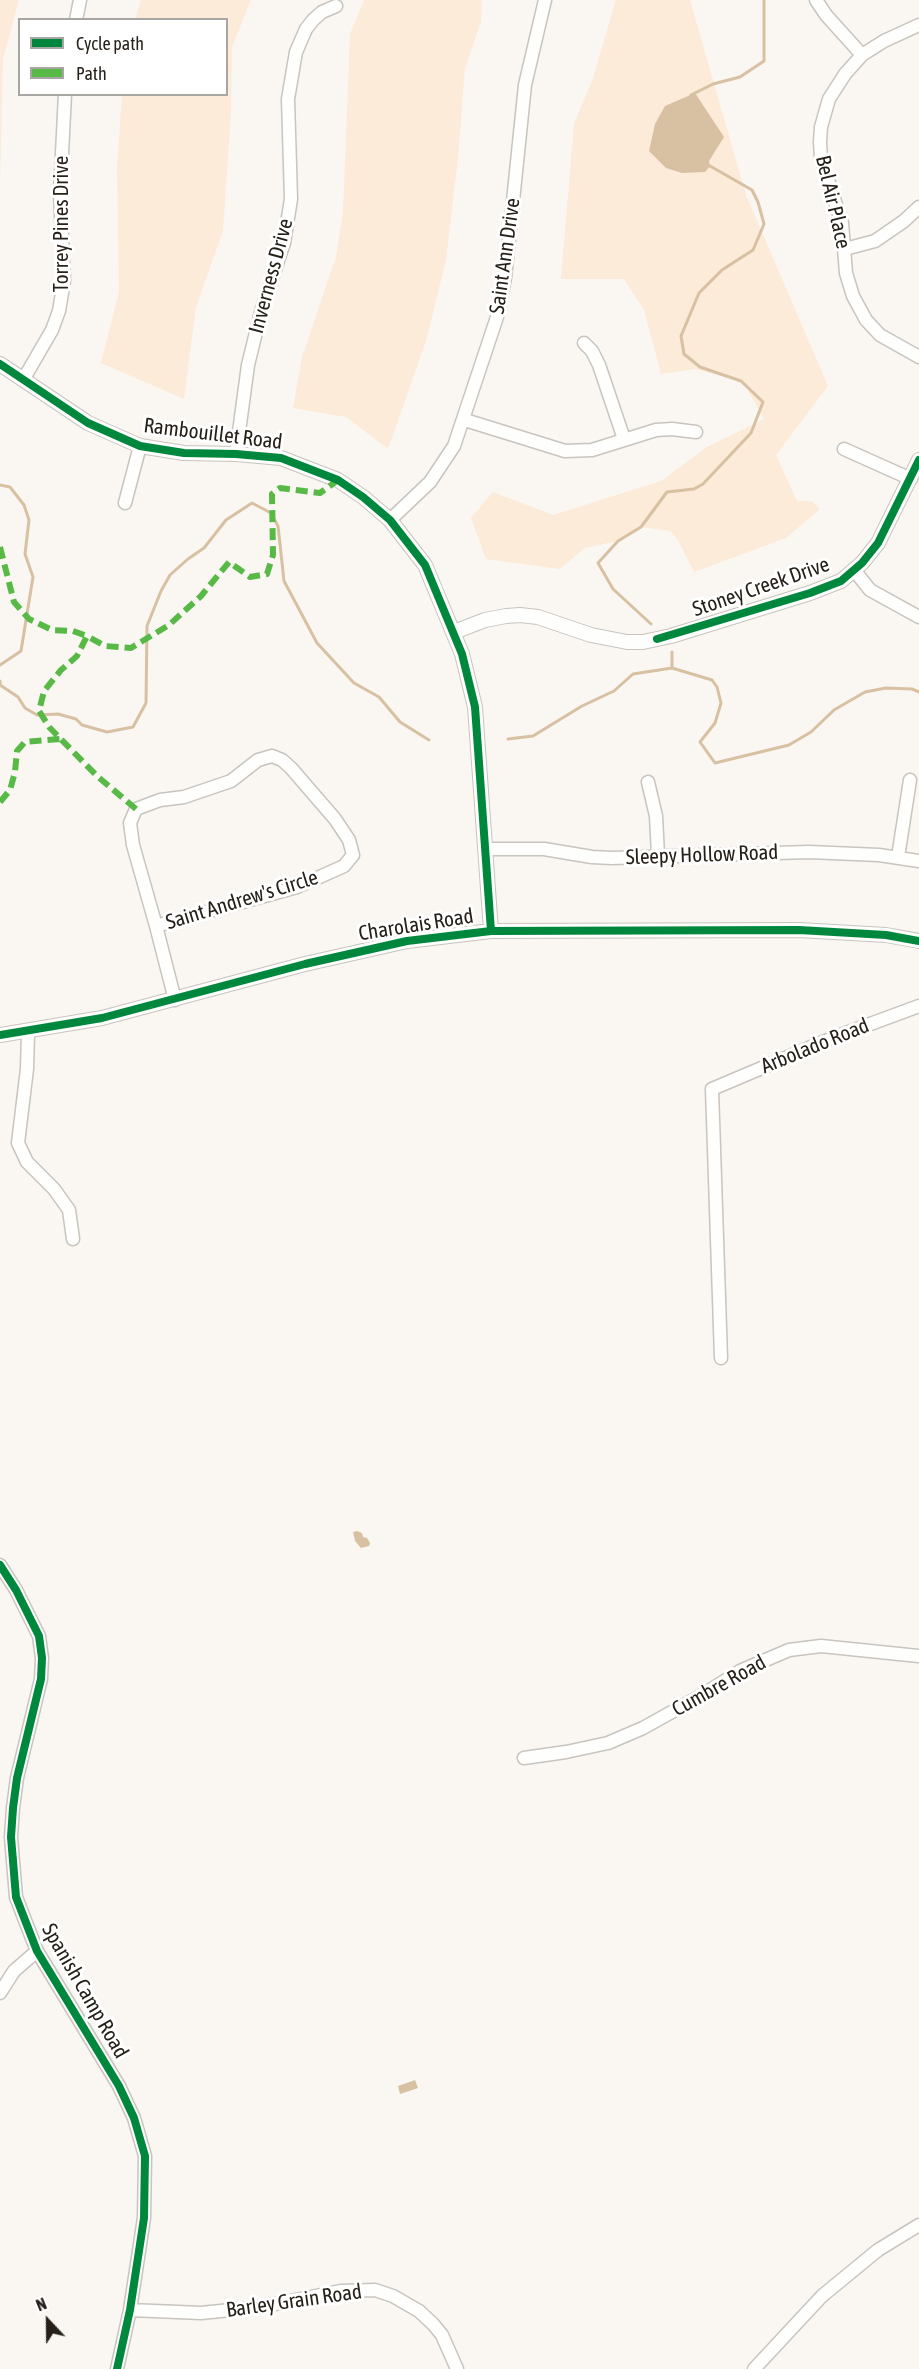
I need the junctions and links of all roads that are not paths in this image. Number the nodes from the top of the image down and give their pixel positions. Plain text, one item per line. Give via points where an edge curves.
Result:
1 (80, 0) edge
2 (545, 0) edge
3 (816, 0) edge
4 (336, 6) dead end
5 (76, 18) edge
6 (919, 25) edge
7 (862, 55) junction
8 (65, 96) edge
9 (919, 207) edge
10 (845, 249) junction
11 (584, 343) dead end
12 (919, 357) edge
13 (0, 364) edge
14 (23, 380) junction
15 (465, 420) junction
16 (696, 432) dead end
17 (624, 440) junction
18 (140, 446) junction
19 (844, 449) dead end
20 (236, 454) junction
21 (919, 460) edge
22 (911, 479) junction
23 (125, 503) dead end
24 (390, 520) junction
25 (854, 570) junction
26 (919, 617) edge
27 (454, 632) junction
28 (910, 780) dead end
29 (648, 782) dead end
30 (485, 849) junction
31 (658, 855) junction
32 (898, 857) junction
33 (919, 861) edge
34 (156, 926) junction
35 (491, 931) junction
36 (919, 941) edge
37 (175, 1000) junction
38 (919, 1006) edge
39 (28, 1032) junction
40 (0, 1035) edge
41 (73, 1239) dead end
42 (721, 1358) dead end
43 (0, 1564) edge
44 (919, 1656) edge
45 (524, 1758) dead end
46 (37, 1951) junction
47 (0, 1993) edge
48 (919, 2225) edge
49 (130, 2310) junction
50 (117, 2369) edge
51 (457, 2369) edge
52 (754, 2369) edge

1 - 5 street
2 - 15 street, Saint Ann Drive via 525,85 505,279
3 - 7 street
4 - 20 street, Inverness Drive via 313,20 296,52 288,99 291,199 284,243 248,365
6 - 7 street, Bel Air Place
7 - 10 street, Bel Air Place via 836,86 821,127 821,158 842,223
8 - 14 street, Torrey Pines Drive via 60,193 64,281 52,330
9 - 10 street via 875,241
10 - 12 street, Bel Air Place via 846,273 866,320 880,335
11 - 17 street via 598,365
13 - 14 street, Rambouillet Road
14 - 18 street, Rambouillet Road via 88,423
15 - 17 street via 565,451 592,450
15 - 24 street, Saint Ann Drive via 441,469
16 - 17 street via 664,430
18 - 20 street, Rambouillet Road via 184,453
18 - 23 street
19 - 22 street
20 - 24 street, Rambouillet Road via 281,458 339,480
21 - 22 street, Stoney Creek Drive
22 - 25 street, Stoney Creek Drive via 878,543
24 - 27 street, Rambouillet Road via 425,565
25 - 26 street via 870,590
25 - 27 street, Stoney Creek Drive via 841,581 810,593 643,642 591,635 520,615
27 - 30 street, Rambouillet Road via 475,707
28 - 32 street
29 - 31 street via 656,816
30 - 31 street, Sleepy Hollow Road via 544,849 612,858
30 - 35 street, Rambouillet Road
31 - 32 street, Sleepy Hollow Road via 809,852
32 - 33 street, Sleepy Hollow Road
34 - 34 street, Saint Andrew's Circle via 130,823 136,808 144,804 184,797 231,781 258,760 272,756 291,768 349,840 353,855 344,866 317,879
34 - 37 street, Saint Andrew's Circle
35 - 36 street, Charolais Road via 799,930
35 - 37 street, Charolais Road via 397,943
37 - 39 street, Charolais Road
38 - 42 street, Arbolado Road via 712,1089
39 - 40 street, Charolais Road
39 - 41 street via 18,1143 27,1162 54,1188 69,1210
43 - 46 street, Spanish Camp Road via 39,1636 42,1658 17,1778 11,1837 16,1897
44 - 45 street, Cumbre Road via 820,1646 789,1650 740,1671 704,1695 608,1743
46 - 47 street via 14,1971
46 - 49 street, Spanish Camp Road via 119,2086 145,2156 144,2218
48 - 52 street via 878,2250 825,2293
49 - 50 street, Spanish Camp Road
49 - 51 street, Barley Grain Road via 201,2313 260,2307 341,2291 375,2290 420,2311 442,2335

